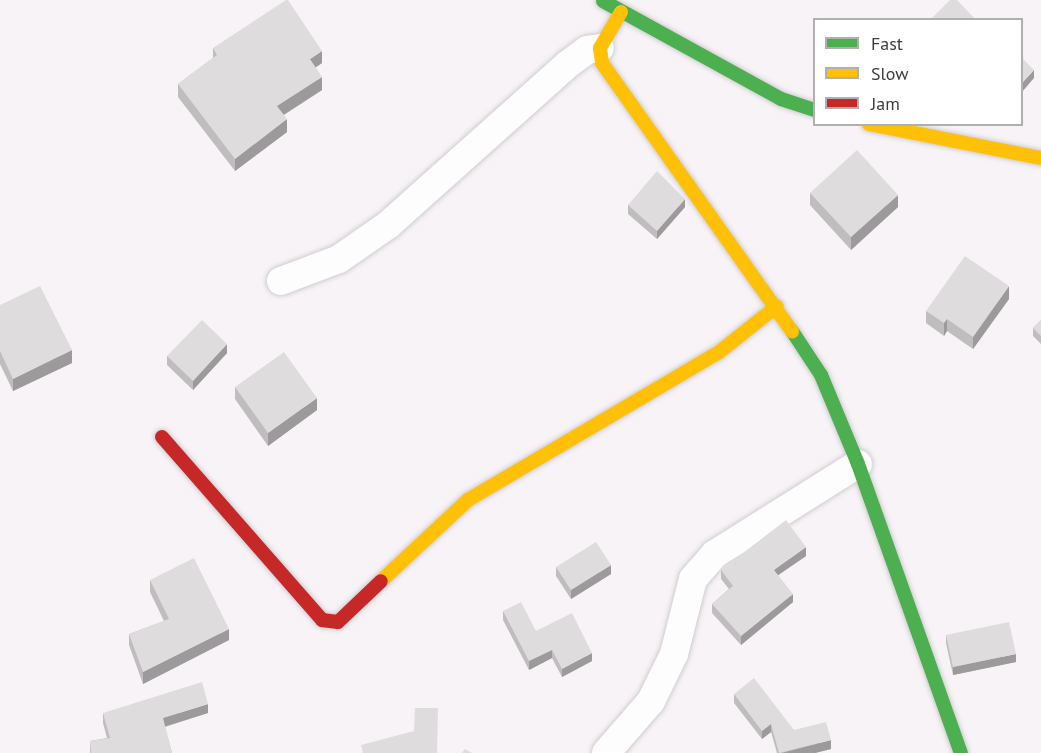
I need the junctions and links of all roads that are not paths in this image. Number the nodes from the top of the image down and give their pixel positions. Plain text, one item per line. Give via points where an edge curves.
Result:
1 (601, 0) edge
2 (621, 12) junction
3 (600, 48) junction
4 (813, 110) edge
5 (879, 126) edge
6 (1041, 158) edge
7 (281, 281) dead end
8 (777, 306) junction
9 (162, 437) dead end
10 (858, 464) junction
11 (606, 753) edge
12 (960, 753) edge

1 - 2 street
2 - 3 street
2 - 4 street via 781,99
3 - 7 street via 587,50 568,64 388,225 339,258
3 - 8 street via 615,86 696,189
5 - 6 street
8 - 9 street via 718,353 468,500 338,622 322,620 307,607
8 - 10 street via 821,375
10 - 11 street via 715,554 693,579 674,654 651,701
10 - 12 street

